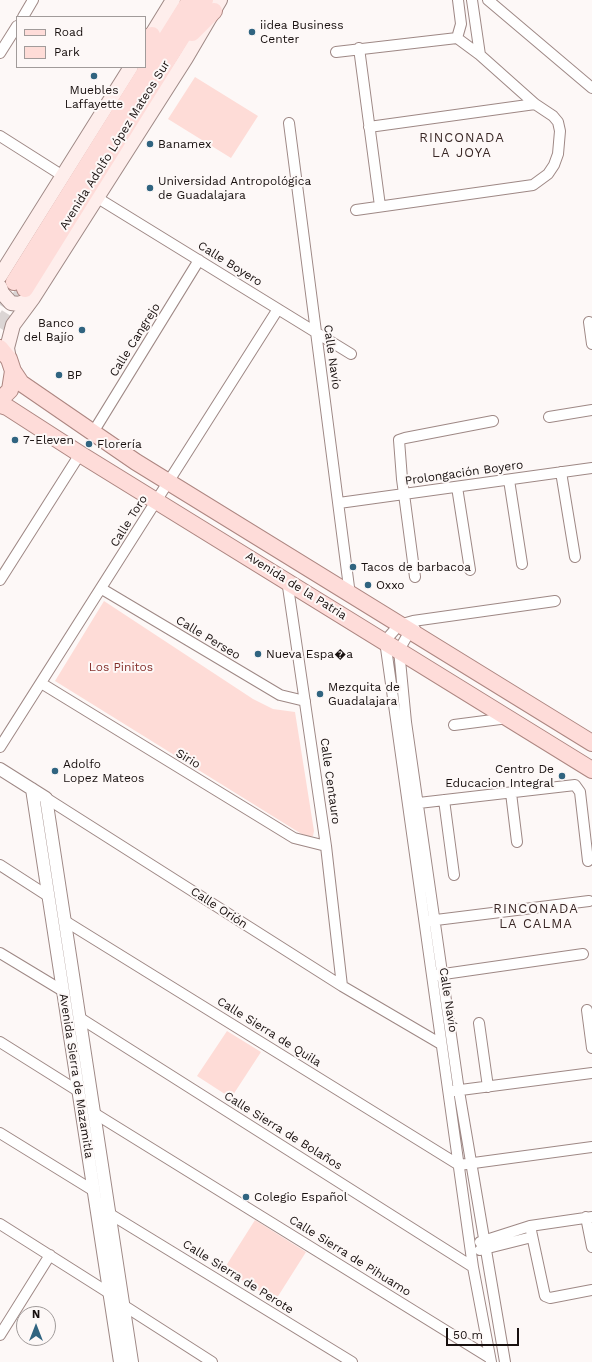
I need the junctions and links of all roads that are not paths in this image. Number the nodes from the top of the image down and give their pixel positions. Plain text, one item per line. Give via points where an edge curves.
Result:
1 (33, 0) edge
2 (173, 0) edge
3 (190, 0) edge
4 (458, 0) edge
5 (472, 0) edge
6 (488, 0) edge
7 (213, 4) edge
8 (24, 16) edge
9 (16, 28) edge
10 (457, 38) junction
11 (148, 40) edge
12 (359, 48) junction
13 (336, 52) dead end
14 (0, 53) edge
15 (480, 55) junction
16 (130, 68) edge
17 (139, 68) edge
18 (592, 88) edge
19 (125, 104) junction
20 (535, 104) junction
21 (289, 123) dead end
22 (369, 128) junction
23 (0, 136) edge
24 (63, 176) junction
25 (96, 197) junction
26 (380, 206) junction
27 (356, 210) dead end
28 (200, 260) junction
29 (10, 285) edge
30 (278, 309) junction
31 (589, 322) dead end
32 (315, 332) junction
33 (592, 344) edge
34 (351, 354) dead end
35 (7, 359) edge
36 (0, 400) edge
37 (0, 405) edge
38 (592, 410) edge
39 (549, 417) dead end
40 (493, 421) dead end
41 (92, 434) junction
42 (80, 454) junction
43 (136, 462) junction
44 (592, 468) edge
45 (561, 472) junction
46 (123, 480) junction
47 (509, 480) junction
48 (169, 482) junction
49 (457, 487) junction
50 (404, 495) junction
51 (157, 501) junction
52 (339, 503) junction
53 (574, 557) dead end
54 (522, 564) dead end
55 (470, 570) dead end
56 (415, 577) dead end
57 (0, 580) edge
58 (287, 580) junction
59 (102, 589) junction
60 (350, 595) junction
61 (555, 601) dead end
62 (404, 628) junction
63 (385, 641) junction
64 (399, 650) junction
65 (41, 684) junction
66 (305, 701) junction
67 (508, 718) junction
68 (454, 725) dead end
69 (592, 743) edge
70 (0, 747) edge
71 (0, 769) edge
72 (592, 770) edge
73 (32, 790) junction
74 (511, 793) junction
75 (46, 798) junction
76 (444, 800) junction
77 (417, 803) junction
78 (406, 804) junction
79 (517, 842) dead end
80 (326, 846) junction
81 (588, 861) dead end
82 (0, 866) edge
83 (454, 875) dead end
84 (48, 896) junction
85 (589, 901) dead end
86 (435, 920) junction
87 (65, 921) junction
88 (424, 922) junction
89 (0, 953) edge
90 (583, 954) dead end
91 (64, 958) junction
92 (443, 974) junction
93 (431, 976) junction
94 (342, 986) junction
95 (63, 991) junction
96 (587, 1010) dead end
97 (80, 1018) junction
98 (479, 1023) dead end
99 (0, 1042) edge
100 (441, 1044) junction
101 (592, 1048) edge
102 (592, 1073) edge
103 (488, 1087) junction
104 (78, 1091) junction
105 (454, 1091) junction
106 (94, 1113) junction
107 (0, 1132) edge
108 (592, 1147) edge
109 (470, 1164) junction
110 (459, 1165) junction
111 (96, 1166) junction
112 (94, 1191) junction
113 (110, 1214) junction
114 (589, 1217) edge
115 (0, 1224) edge
116 (530, 1226) junction
117 (532, 1237) junction
118 (485, 1244) junction
119 (592, 1248) edge
120 (471, 1249) junction
121 (50, 1255) junction
122 (473, 1267) junction
123 (592, 1290) edge
124 (109, 1293) junction
125 (123, 1305) junction
126 (3, 1322) edge
127 (0, 1335) edge
128 (490, 1360) edge
129 (120, 1362) edge
130 (132, 1362) edge
131 (212, 1362) edge
132 (352, 1362) edge
133 (505, 1362) edge

1 - 8 street
2 - 11 main road
3 - 19 main road, Avenida Adolfo López Mateos Sur
4 - 10 street via 461,24
5 - 15 street
6 - 18 street
7 - 25 main road via 186,58
7 - 29 main road, Avenida Adolfo López Mateos Sur via 169,57
9 - 14 street
10 - 12 street
10 - 15 street
12 - 13 street
12 - 22 street
15 - 20 street
16 - 24 main road
17 - 19 main road
19 - 29 main road, Avenida Adolfo López Mateos Sur
20 - 22 street
20 - 26 street via 558,122 560,135 554,165 548,174 533,185
21 - 32 street, Calle Navío
22 - 26 street
23 - 24 street
24 - 29 main road
25 - 28 street, Calle Boyero
25 - 29 main road
26 - 27 street
28 - 30 street, Calle Boyero
28 - 41 street, Calle Cangrejo
29 - 35 main road via 14,325 7,348
30 - 32 street, Calle Boyero
30 - 48 street, Calle Toro
31 - 33 street
32 - 34 street, Calle Boyero
32 - 52 street, Calle Navío
35 - 36 main road via 10,390
35 - 41 main road, Avenida de la Patria via 21,383
37 - 42 main road, Avenida de la Patria
38 - 39 street
40 - 50 street via 399,440
41 - 43 main road, Avenida de la Patria
42 - 46 main road, Avenida de la Patria
42 - 57 street
43 - 46 main road via 136,474 130,480
43 - 48 main road, Avenida de la Patria
44 - 45 street, Prolongación Boyero
45 - 47 street, Prolongación Boyero
45 - 53 street
46 - 51 main road, Avenida de la Patria
47 - 49 street, Prolongación Boyero
47 - 54 street
48 - 51 street, Calle Toro
48 - 60 main road, Avenida de la Patria
49 - 50 street, Prolongación Boyero
49 - 55 street
50 - 52 street, Prolongación Boyero
50 - 56 street
51 - 58 main road, Avenida de la Patria
51 - 59 street, Calle Toro
52 - 60 street, Calle Navío
58 - 63 main road, Avenida de la Patria
58 - 66 street, Calle Centauro
59 - 65 street, Calle Toro
59 - 66 street, Calle Perseo via 280,695
60 - 62 main road, Avenida de la Patria
61 - 62 street via 425,619
62 - 63 street
62 - 64 street
62 - 69 main road, Avenida de la Patria
63 - 64 main road, Avenida de la Patria
63 - 78 street, Calle Navío
64 - 67 main road, Avenida de la Patria
64 - 77 street, Calle Navío
65 - 70 street, Calle Toro
65 - 80 street, Sirio via 294,838
66 - 80 street, Calle Centauro
67 - 68 street
67 - 72 main road, Avenida de la Patria
71 - 73 street, Calle Orión
73 - 75 street, Calle Orión
73 - 84 street, Avenida Sierra de Mazamitla
74 - 76 street
74 - 79 street
74 - 81 street via 575,785 580,792
75 - 87 street, Avenida Sierra de Mazamitla
75 - 94 street, Calle Orión
76 - 77 street
76 - 83 street
77 - 78 street
77 - 86 street, Calle Navío
78 - 88 street, Calle Navío
80 - 94 street, Calle Centauro
82 - 84 street
84 - 91 street, Avenida Sierra de Mazamitla
85 - 86 street
86 - 88 street
86 - 92 street, Calle Navío
87 - 91 street, Avenida Sierra de Mazamitla
87 - 110 street, Calle Sierra de Quila
88 - 93 street, Calle Navío
89 - 95 street
90 - 92 street
91 - 95 street, Avenida Sierra de Mazamitla
91 - 97 street, Avenida Sierra de Mazamitla
92 - 93 street
92 - 105 street, Calle Navío
93 - 100 street, Calle Navío
94 - 100 street, Calle Orión
95 - 104 street, Avenida Sierra de Mazamitla
96 - 101 street
97 - 106 street, Avenida Sierra de Mazamitla
97 - 122 street, Calle Sierra de Bolaños
98 - 103 street
99 - 104 street
100 - 105 street, Calle Navío
102 - 103 street
103 - 105 street
104 - 111 street, Avenida Sierra de Mazamitla
105 - 109 street, Calle Navío
105 - 110 street, Calle Navío
106 - 111 street, Avenida Sierra de Mazamitla
106 - 128 street, Calle Sierra de Pihuamo
107 - 112 street
108 - 109 street
109 - 110 street
109 - 118 street, Calle Navío
110 - 120 street, Calle Navío
111 - 112 street, Avenida Sierra de Mazamitla
111 - 113 street, Avenida Sierra de Mazamitla
112 - 124 street, Avenida Sierra de Mazamitla
113 - 125 street, Avenida Sierra de Mazamitla
113 - 132 street, Calle Sierra de Perote
114 - 116 street
114 - 119 street
115 - 121 street
116 - 117 street
116 - 118 street
117 - 118 street
117 - 123 street via 545,1296 550,1298
118 - 120 street
118 - 133 street, Calle Navío
120 - 122 street, Calle Navío
121 - 124 street
121 - 126 street
122 - 128 street, Calle Navío
124 - 129 street, Avenida Sierra de Mazamitla
125 - 130 street, Avenida Sierra de Mazamitla
125 - 131 street
126 - 127 street

